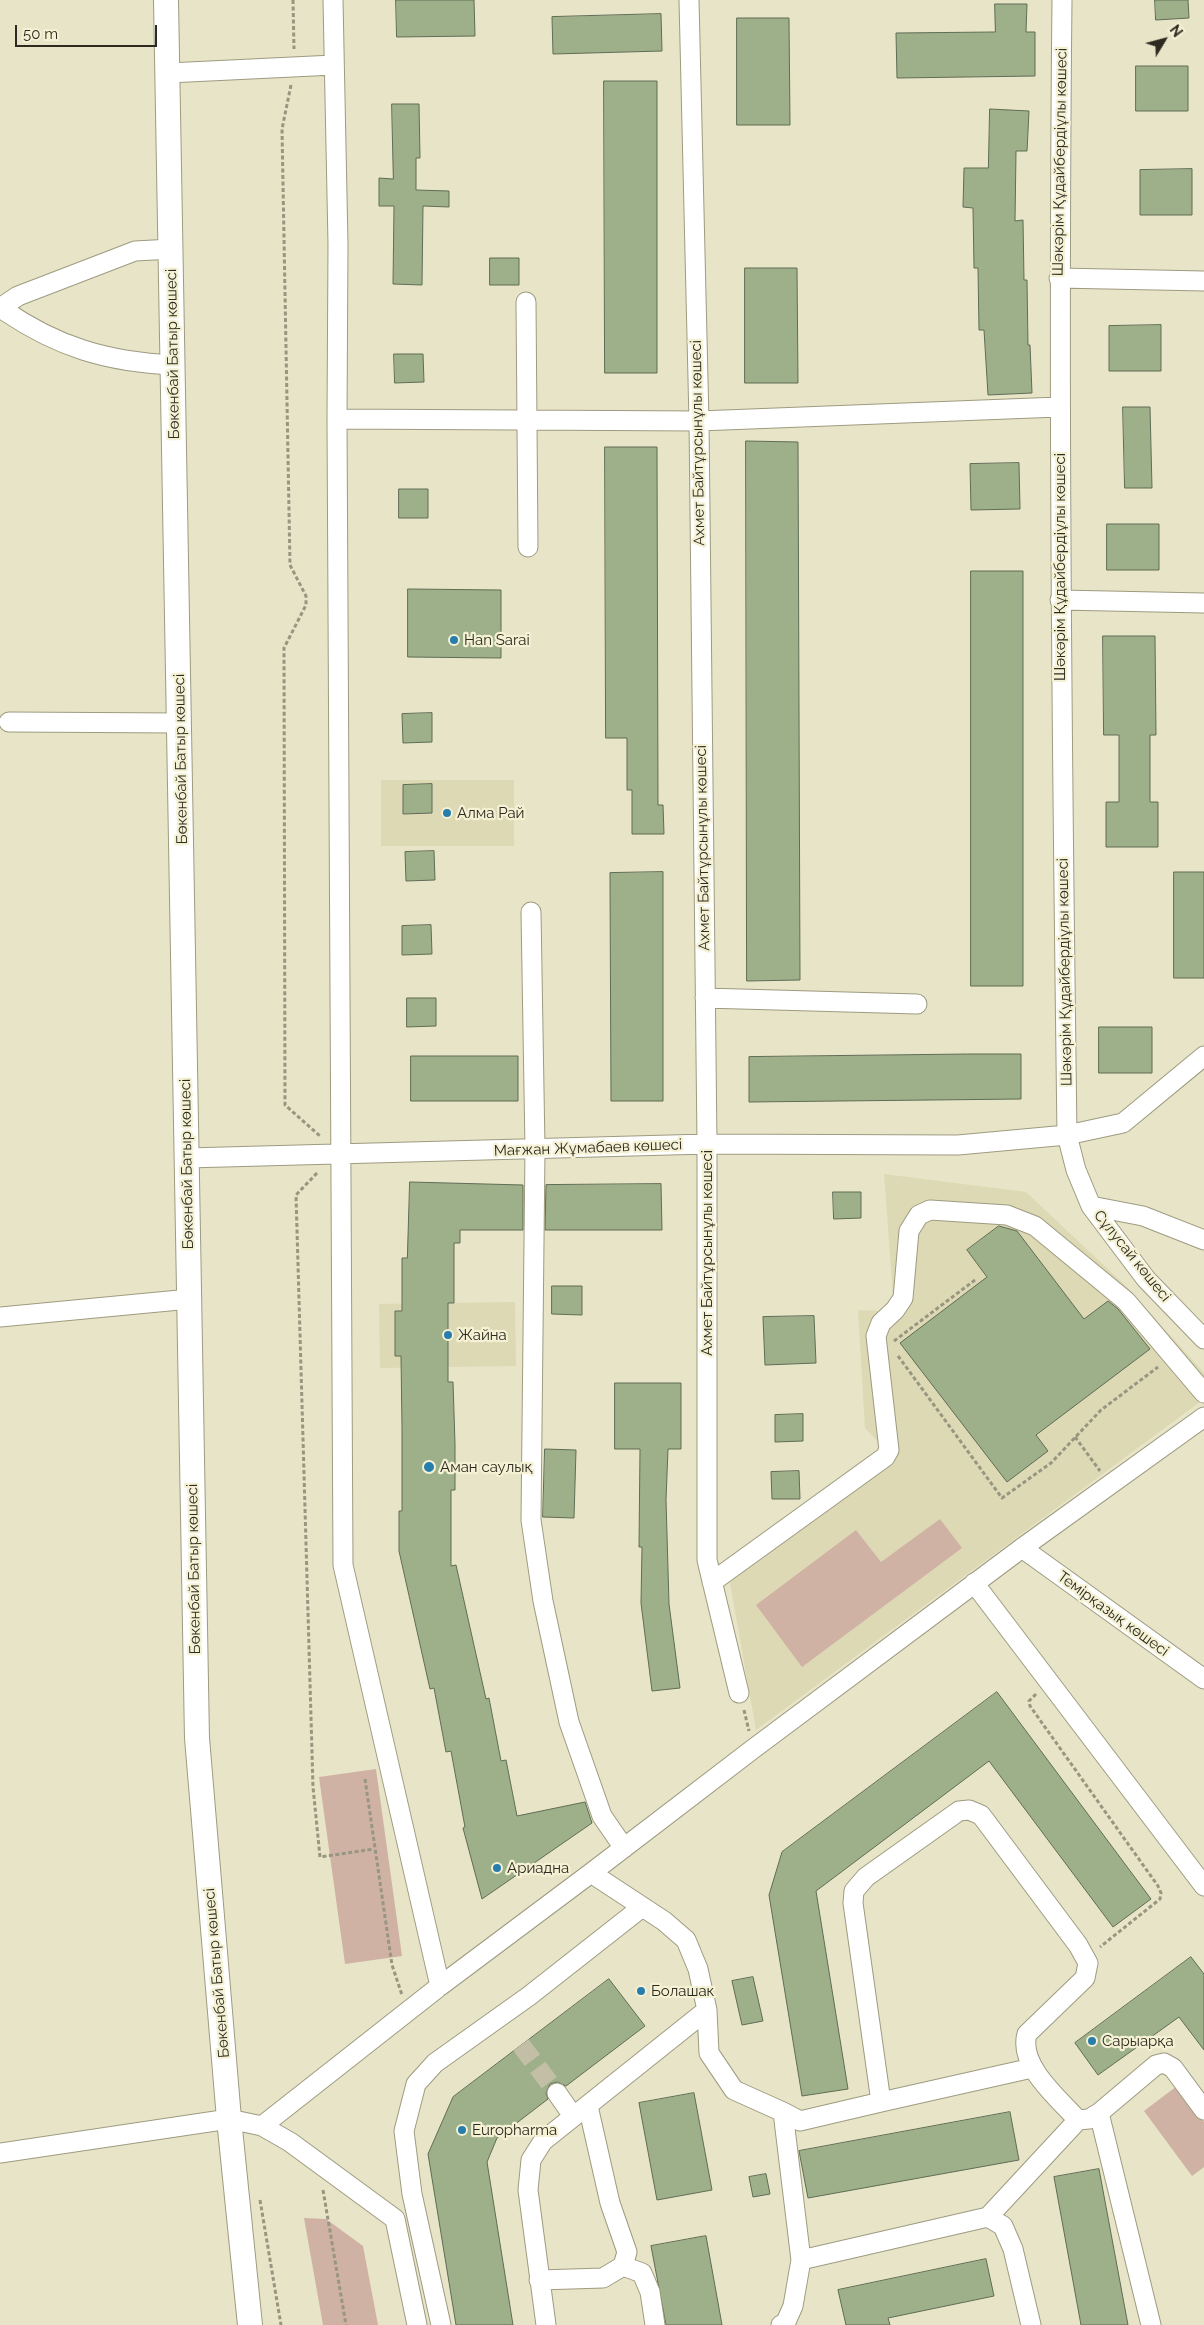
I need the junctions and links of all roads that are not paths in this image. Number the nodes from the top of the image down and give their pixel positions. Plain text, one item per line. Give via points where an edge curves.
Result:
1 (166, 0) edge
2 (333, 0) edge
3 (689, 0) edge
4 (1062, 0) edge
5 (334, 65) junction
6 (168, 72) junction
7 (172, 249) junction
8 (1059, 278) junction
9 (1204, 281) edge
10 (526, 302) dead end
11 (1, 309) edge
12 (174, 365) junction
13 (1059, 407) junction
14 (337, 419) junction
15 (528, 420) junction
16 (699, 421) junction
17 (528, 547) dead end
18 (1060, 600) junction
19 (1204, 603) edge
20 (9, 722) dead end
21 (180, 723) junction
22 (531, 912) dead end
23 (705, 998) junction
24 (917, 1004) dead end
25 (1204, 1056) edge
26 (1067, 1134) junction
27 (707, 1144) junction
28 (535, 1149) junction
29 (333, 1155) junction
30 (187, 1158) junction
31 (1091, 1206) junction
32 (1204, 1240) edge
33 (190, 1299) junction
34 (0, 1317) edge
35 (1204, 1339) edge
36 (1204, 1393) edge
37 (1204, 1418) edge
38 (1022, 1548) junction
39 (712, 1582) junction
40 (974, 1583) junction
41 (1204, 1679) edge
42 (739, 1693) road end
43 (624, 1848) junction
44 (591, 1873) junction
45 (1204, 1886) edge
46 (641, 1908) junction
47 (440, 1986) junction
48 (707, 2010) junction
49 (1032, 2068) junction
50 (557, 2092) tunnel mouth
51 (882, 2102) junction
52 (1204, 2110) edge
53 (581, 2111) junction
54 (783, 2112) junction
55 (1099, 2113) junction
56 (229, 2120) junction
57 (1078, 2120) junction
58 (262, 2126) junction
59 (0, 2153) edge
60 (988, 2217) junction
61 (801, 2260) junction
62 (623, 2266) junction
63 (539, 2280) junction
64 (250, 2325) edge
65 (417, 2325) edge
66 (441, 2325) edge
67 (546, 2325) edge
68 (655, 2325) edge
69 (781, 2325) edge
70 (1031, 2325) edge
71 (1151, 2325) edge

1 - 6 main road, Бөкенбай Батыр көшесі
2 - 5 street
3 - 16 street, Ахмет Байтұрсынұлы көшесі
4 - 8 street, Шәкәрім Құдайбердіұлы көшесі
5 - 6 street
5 - 14 street
6 - 7 main road, Бөкенбай Батыр көшесі
7 - 11 street via 135,251 18,296
7 - 12 main road, Бөкенбай Батыр көшесі
8 - 9 street
8 - 13 street, Шәкәрім Құдайбердіұлы көшесі
10 - 15 street
11 - 12 street via 73,348 136,363
12 - 21 main road, Бөкенбай Батыр көшесі
13 - 16 street
13 - 18 street, Шәкәрім Құдайбердіұлы көшесі
14 - 15 street
14 - 29 street
15 - 16 street
15 - 17 street
16 - 23 street, Ахмет Байтұрсынұлы көшесі
18 - 19 street
18 - 26 street, Шәкәрім Құдайбердіұлы көшесі
20 - 21 street
21 - 30 main road, Бөкенбай Батыр көшесі
22 - 28 street
23 - 24 street
23 - 27 street, Ахмет Байтұрсынұлы көшесі
25 - 26 street, Мағжан Жұмабаев көшесі via 1122,1123
26 - 27 street, Мағжан Жұмабаев көшесі via 958,1145
26 - 31 street, Сұлусай көшесі via 1076,1170
27 - 28 street, Мағжан Жұмабаев көшесі
27 - 39 street, Ахмет Байтұрсынұлы көшесі via 707,1560
28 - 29 street, Мағжан Жұмабаев көшесі
28 - 43 street via 531,1520 543,1601 569,1722 602,1816
29 - 30 street, Мағжан Жұмабаев көшесі
29 - 47 street via 343,1565
30 - 33 main road, Бөкенбай Батыр көшесі
31 - 32 street via 1142,1216
31 - 35 street, Сұлусай көшесі via 1146,1278
33 - 34 street
33 - 56 main road, Бөкенбай Батыр көшесі via 197,1738
36 - 39 street via 1126,1301 1035,1226 1007,1215 930,1210 919,1216 909,1231 903,1298 881,1323 876,1336 889,1450 885,1457
37 - 38 street
38 - 40 street
38 - 41 street, Темірқазық көшесі
39 - 42 street, Ахмет Байтұрсынұлы көшесі
40 - 43 street
40 - 45 street
43 - 44 street
44 - 46 street
44 - 47 street
46 - 48 street via 664,1921 686,1940 698,1969
46 - 66 street via 530,1996 435,2063 416,2084 404,2131 412,2194
47 - 58 street
48 - 53 street
48 - 54 street via 709,2053 734,2090
49 - 51 street
49 - 51 street via 1024,2044 1027,2034 1084,1978 1088,1963 981,1815 969,1810 959,1811 866,1877 854,1891 853,1903
49 - 57 street
50 - 53 street
51 - 54 street via 800,2121
52 - 55 street via 1173,2068 1164,2063 1156,2065
53 - 62 street via 627,2252
53 - 63 street via 543,2141 531,2160 528,2190
54 - 61 street
55 - 57 street via 1089,2119
55 - 71 street
56 - 58 street
56 - 59 street
56 - 64 main road, Бөкенбай Батыр көшесі
57 - 60 street
58 - 65 street via 290,2142 394,2219
60 - 61 street
60 - 70 street via 1003,2226 1010,2241
61 - 69 street via 792,2306 785,2324
62 - 63 street via 603,2278
62 - 68 street via 642,2273 650,2292
63 - 67 street

